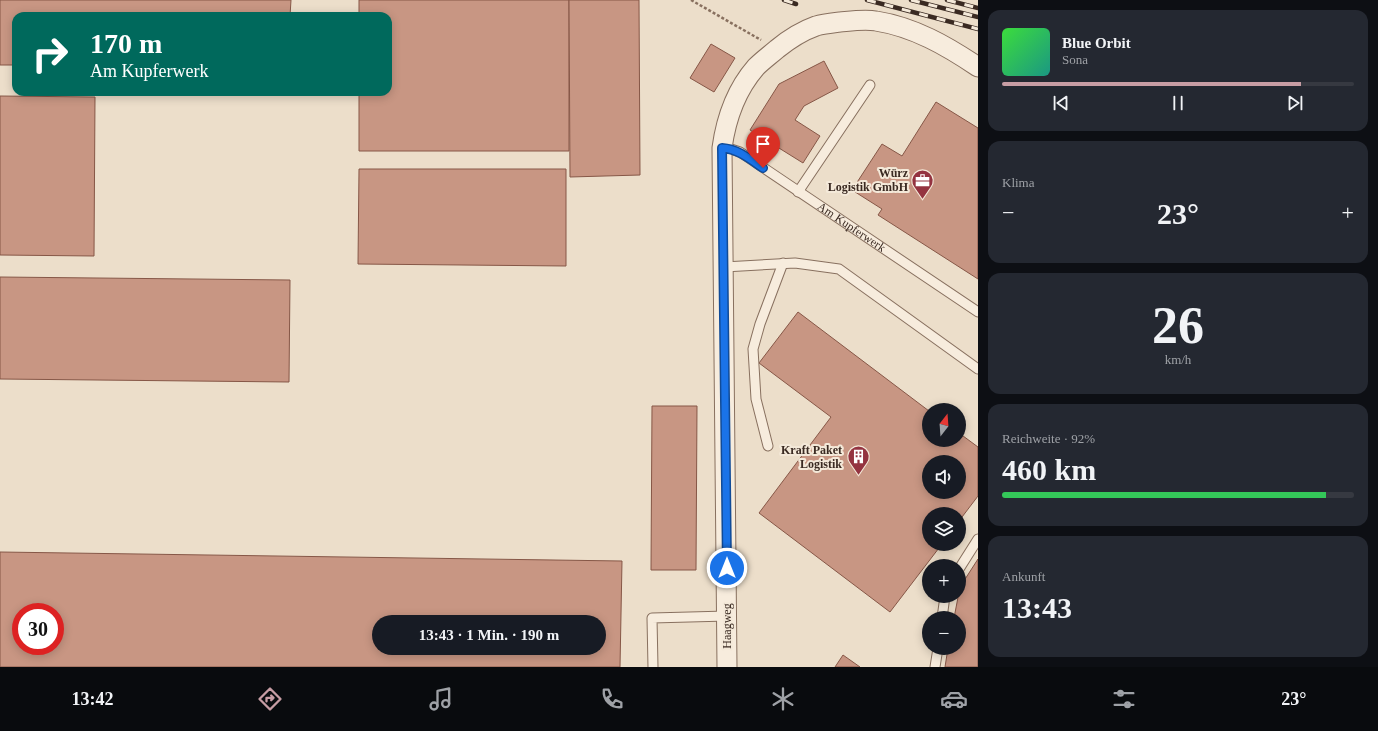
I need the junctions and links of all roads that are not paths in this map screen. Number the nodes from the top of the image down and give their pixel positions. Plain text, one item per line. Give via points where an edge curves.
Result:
1 (978, 67) edge
2 (870, 85) dead end
3 (722, 148) junction
4 (798, 192) junction
5 (784, 263) junction
6 (724, 267) junction
7 (978, 312) edge
8 (978, 369) edge
9 (768, 446) dead end
10 (978, 539) edge
11 (965, 559) edge
12 (727, 616) junction
13 (937, 655) edge
14 (652, 667) edge
15 (727, 667) edge
16 (935, 667) edge

1 - 3 street, Haagweg via 951,49 899,26 875,21 849,21 816,26 783,44 756,67 732,108
2 - 4 lane
3 - 4 lane, Am Kupferwerk via 740,152
3 - 6 street, Haagweg
4 - 7 lane, Am Kupferwerk
5 - 6 lane
5 - 8 lane via 839,269
5 - 9 lane via 753,349 756,399
6 - 12 street, Haagweg
10 - 11 lane
12 - 14 lane via 652,618
12 - 15 street, Haagweg
13 - 16 lane

